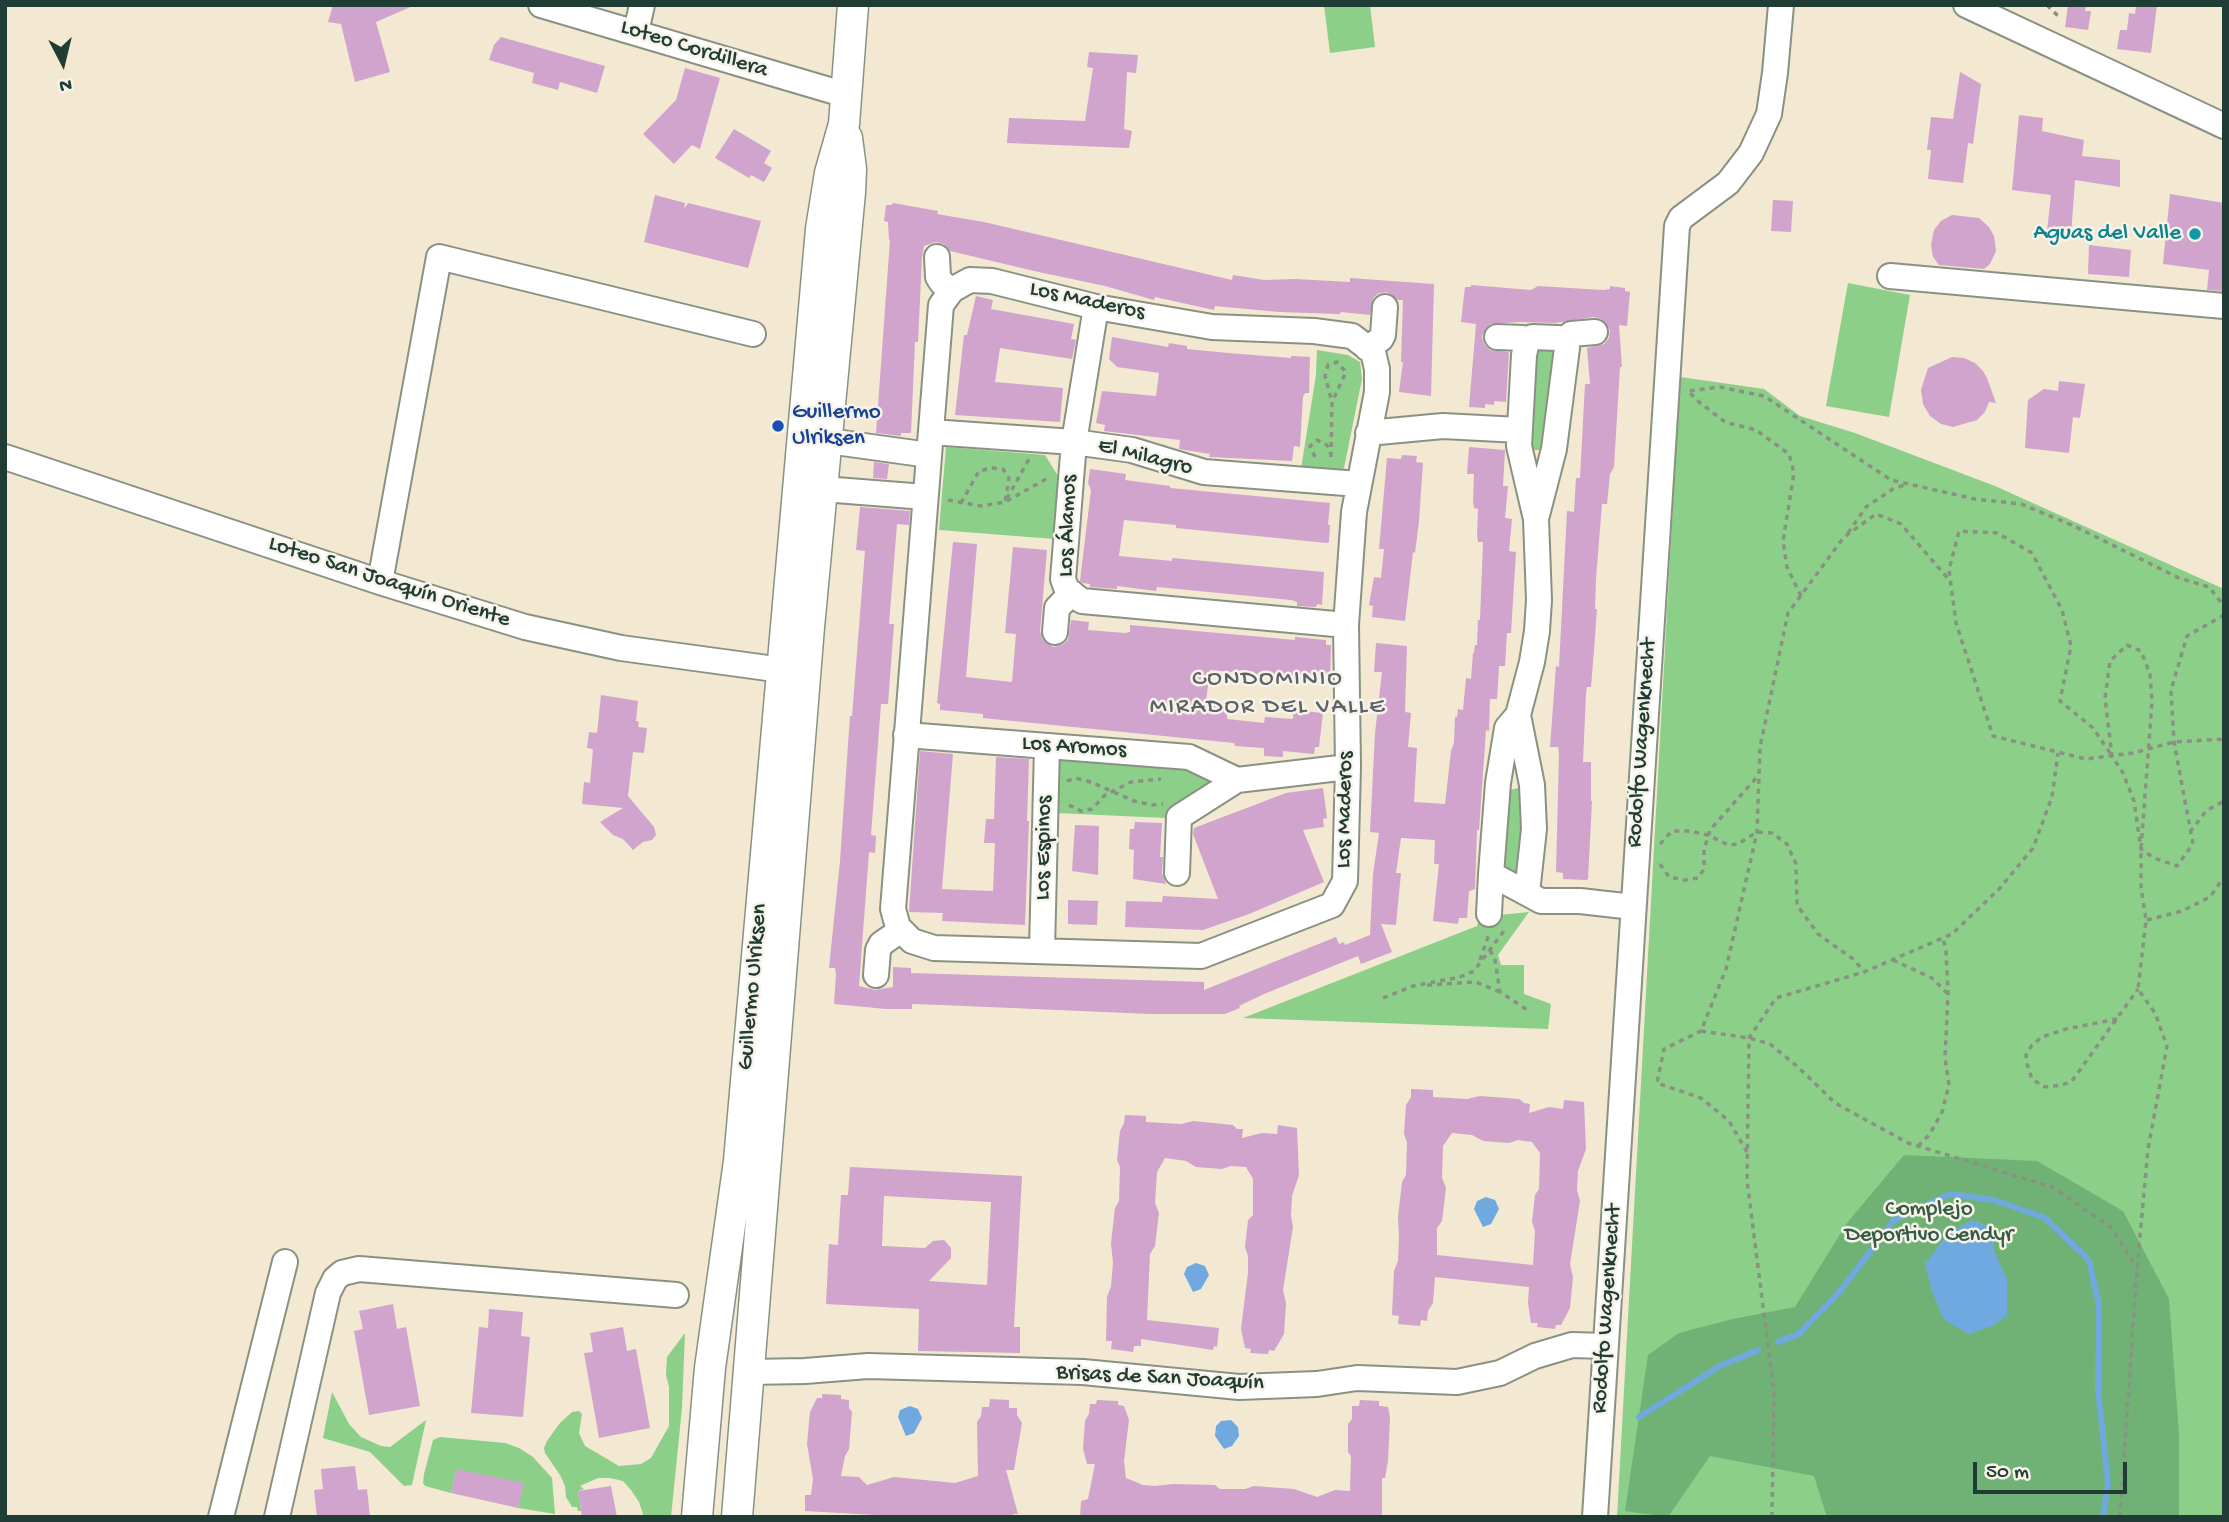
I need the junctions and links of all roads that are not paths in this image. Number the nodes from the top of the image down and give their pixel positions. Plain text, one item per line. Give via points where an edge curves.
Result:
1 (541, 5) edge
2 (642, 5) edge
3 (853, 5) edge
4 (1780, 5) edge
5 (1966, 5) edge
6 (636, 33) junction
7 (845, 110) junction
8 (2224, 126) edge
9 (937, 257) dead end
10 (1890, 276) dead end
11 (952, 290) junction
12 (1385, 306) dead end
13 (2224, 306) edge
14 (1096, 307) junction
15 (1595, 332) dead end
16 (753, 334) dead end
17 (1497, 337) dead end
18 (1527, 341) junction
19 (1564, 341) junction
20 (1367, 348) junction
21 (1373, 409) junction
22 (1444, 426) junction
23 (1368, 433) junction
24 (1519, 438) junction
25 (828, 441) junction
26 (1074, 442) junction
27 (930, 443) junction
28 (1554, 449) junction
29 (5, 457) edge
30 (1358, 484) junction
31 (823, 489) junction
32 (926, 491) junction
33 (1536, 519) junction
34 (380, 583) junction
35 (1072, 593) junction
36 (1346, 625) junction
37 (1055, 632) dead end
38 (782, 670) junction
39 (1518, 715) junction
40 (906, 735) junction
41 (1047, 746) junction
42 (1348, 767) junction
43 (1237, 780) junction
44 (1497, 783) junction
45 (1532, 785) junction
46 (1177, 873) dead end
47 (1491, 874) junction
48 (1528, 894) junction
49 (1633, 907) junction
50 (1489, 914) dead end
51 (901, 930) junction
52 (1042, 950) junction
53 (876, 975) dead end
54 (285, 1262) dead end
55 (676, 1295) dead end
56 (1605, 1346) junction
57 (749, 1371) junction
58 (221, 1517) edge
59 (277, 1517) edge
60 (697, 1517) edge
61 (737, 1517) edge
62 (1595, 1517) edge

1 - 6 street, Loteo Cordillera
2 - 6 street
3 - 7 main road, Guillermo Ulriksen
4 - 49 street, Rodolfo Wagenknecht via 1769,114 1751,153 1728,183 1681,218 1677,226
5 - 8 street
6 - 7 street, Loteo Cordillera
7 - 25 main road, Guillermo Ulriksen via 850,192
7 - 38 main road, Guillermo Ulriksen via 824,201
9 - 11 street via 938,277
10 - 13 street
11 - 14 street, Los Maderos via 970,279 992,281
11 - 27 street via 942,305
12 - 20 street via 1384,335
14 - 20 street, Los Maderos via 1212,327 1352,336
14 - 26 street, Los Álamos
15 - 19 street via 1571,334
16 - 34 street via 439,257
17 - 18 street
18 - 19 street via 1548,336
18 - 24 street
19 - 28 street via 1567,348
20 - 21 street, Los Maderos via 1373,352 1377,369
21 - 22 street
21 - 23 street, Los Maderos
22 - 23 street
22 - 24 street
23 - 30 street, Los Maderos
24 - 28 street via 1536,455
24 - 33 street
25 - 27 street
25 - 31 main road, Guillermo Ulriksen
26 - 27 street, El Milagro
26 - 30 street, El Milagro via 1132,450 1204,472
26 - 35 street, Los Álamos via 1063,579
27 - 32 street
28 - 33 street
29 - 34 street, Loteo San Joaquín Oriente
30 - 36 street, Los Maderos
31 - 32 street
31 - 57 main road, Guillermo Ulriksen
32 - 40 street
33 - 39 street via 1537,631
34 - 38 street, Loteo San Joaquín Oriente via 571,638
35 - 36 street, Los Álamos via 1083,601
35 - 37 street via 1057,608
36 - 42 street, Los Maderos
38 - 60 main road, Guillermo Ulriksen via 739,1161 710,1368
39 - 44 street via 1507,728
39 - 45 street
40 - 41 street, Los Aromos
40 - 51 street via 893,909
41 - 43 street, Los Aromos via 1189,757
41 - 52 street, Los Espinos
42 - 43 street
42 - 52 street, Los Maderos via 1345,881 1332,905 1202,957
43 - 46 street via 1179,817
44 - 45 street via 1524,781
44 - 47 street
45 - 48 street via 1534,830
47 - 48 street
47 - 50 street
48 - 49 street via 1541,901
49 - 56 street, Rodolfo Wagenknecht
51 - 52 street, Los Maderos via 912,941 934,948
51 - 53 street via 881,944
54 - 58 street
55 - 59 street via 359,1269 342,1273 328,1293
56 - 57 street, Brisas de San Joaquín via 1572,1345 1500,1373 1457,1382 1357,1378 1238,1387 1083,1371 868,1366
56 - 62 street, Rodolfo Wagenknecht
57 - 61 main road, Guillermo Ulriksen

